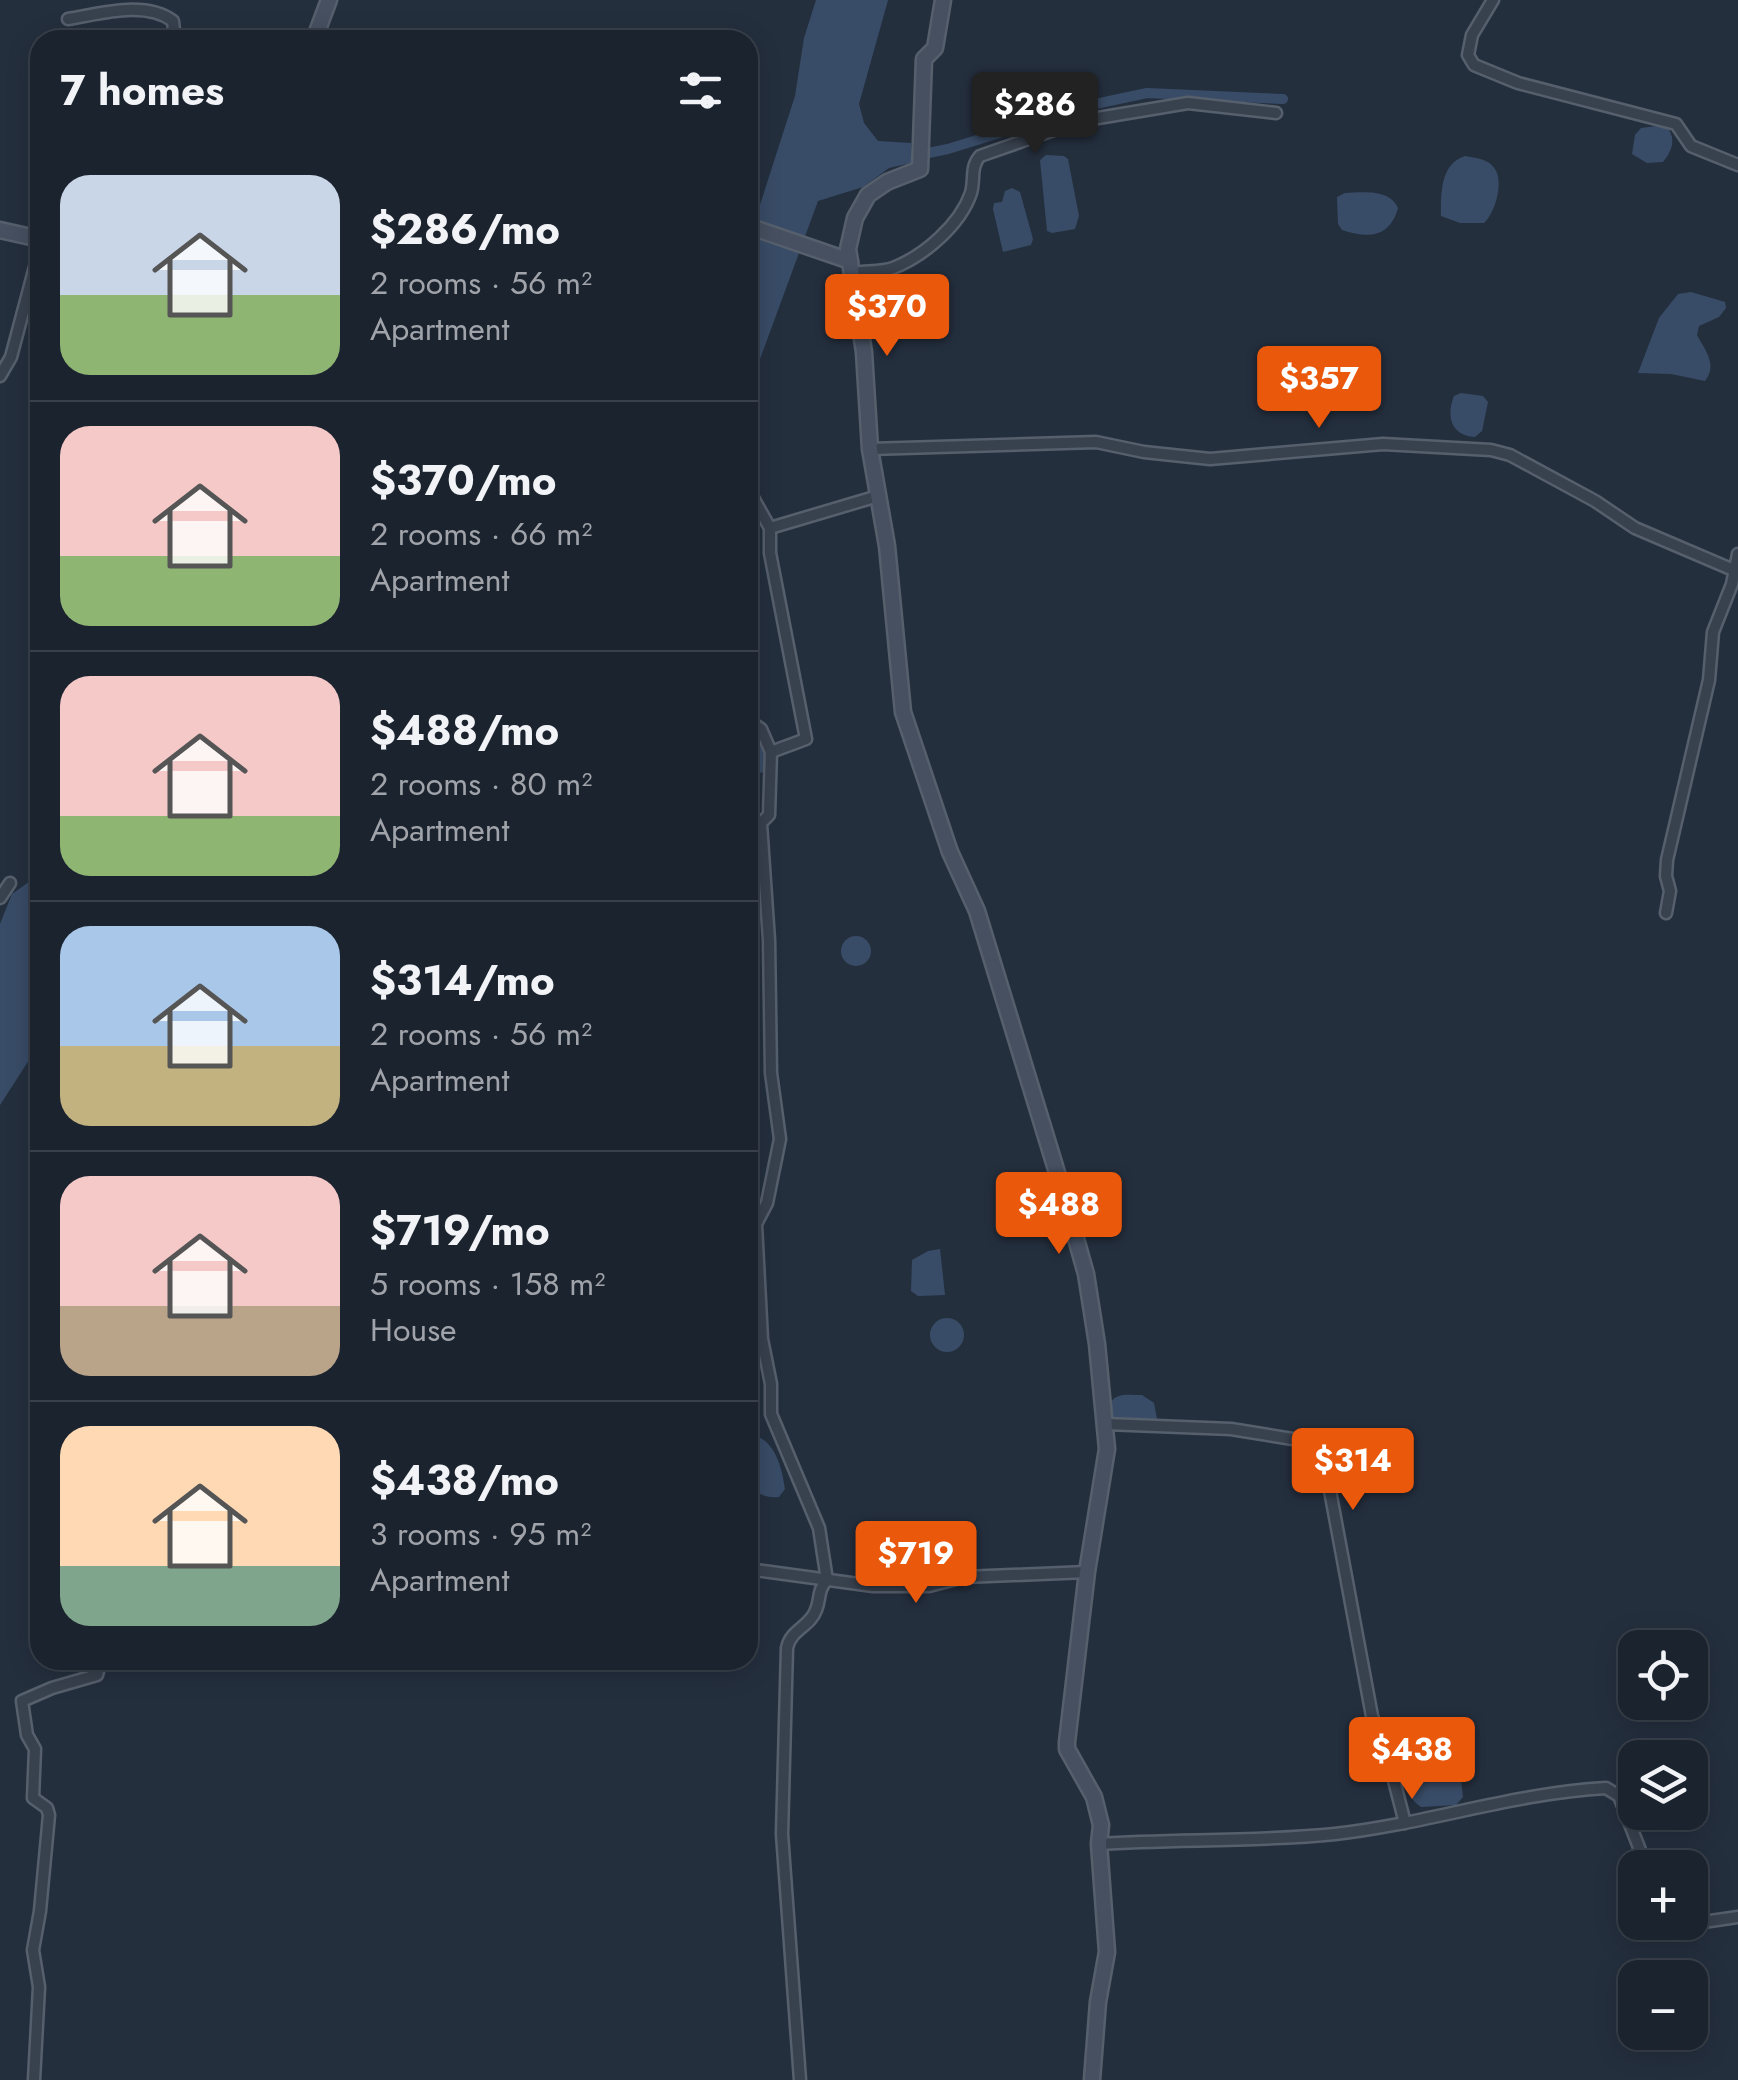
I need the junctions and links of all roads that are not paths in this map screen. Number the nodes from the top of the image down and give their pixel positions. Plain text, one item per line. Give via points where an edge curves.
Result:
1 (329, 0) edge
2 (942, 0) edge
3 (1493, 0) edge
4 (68, 19) dead end
5 (174, 30) edge
6 (318, 30) edge
7 (1276, 114) dead end
8 (1738, 165) edge
9 (0, 230) edge
10 (758, 230) edge
11 (30, 238) edge
12 (852, 267) junction
13 (30, 286) edge
14 (0, 376) edge
15 (870, 449) junction
16 (878, 496) junction
17 (758, 507) edge
18 (770, 528) junction
19 (1738, 554) edge
20 (1736, 571) edge
21 (758, 727) edge
22 (771, 752) junction
23 (10, 882) dead end
24 (0, 898) edge
25 (1666, 913) dead end
26 (758, 1220) edge
27 (758, 1275) edge
28 (1106, 1424) junction
29 (758, 1570) edge
30 (1087, 1572) junction
31 (827, 1580) junction
32 (98, 1670) edge
33 (1405, 1824) junction
34 (1099, 1844) junction
35 (1640, 1850) edge
36 (1738, 1916) edge
37 (1708, 1921) edge
38 (34, 2080) edge
39 (800, 2080) edge
40 (1092, 2080) edge

1 - 6 street
2 - 12 street via 939,36 924,59 921,165 868,195 848,249
3 - 8 street via 1472,36 1468,55 1474,66 1676,124 1690,146
4 - 5 street via 157,12 174,21
7 - 12 street via 1188,103 1080,122 980,156 958,218 921,253 891,269
9 - 11 street
10 - 12 street
12 - 15 street
13 - 14 street
15 - 16 street
15 - 20 street via 1096,442 1210,458 1383,444 1492,450 1635,528
16 - 18 street
16 - 28 street via 904,712 950,852 977,911 1062,1189 1086,1274
17 - 18 street
18 - 22 street via 806,735
19 - 20 street
20 - 25 street via 1713,632 1709,680 1666,860
21 - 22 street
22 - 26 street via 761,844 780,1139
23 - 24 street
27 - 31 street via 772,1414 819,1528
28 - 30 street
28 - 33 street via 1231,1429 1311,1442 1323,1453 1372,1716
29 - 31 street
30 - 31 street via 964,1577 929,1586
30 - 34 street via 1067,1750 1094,1796
31 - 39 street via 816,1614 793,1633 787,1648 782,1834
32 - 38 street via 22,1701 35,1749 33,1798 49,1815 33,1950 39,1987
33 - 34 street via 1335,1834
33 - 35 street via 1482,1805 1611,1788
34 - 40 street via 1107,1952
36 - 37 street

